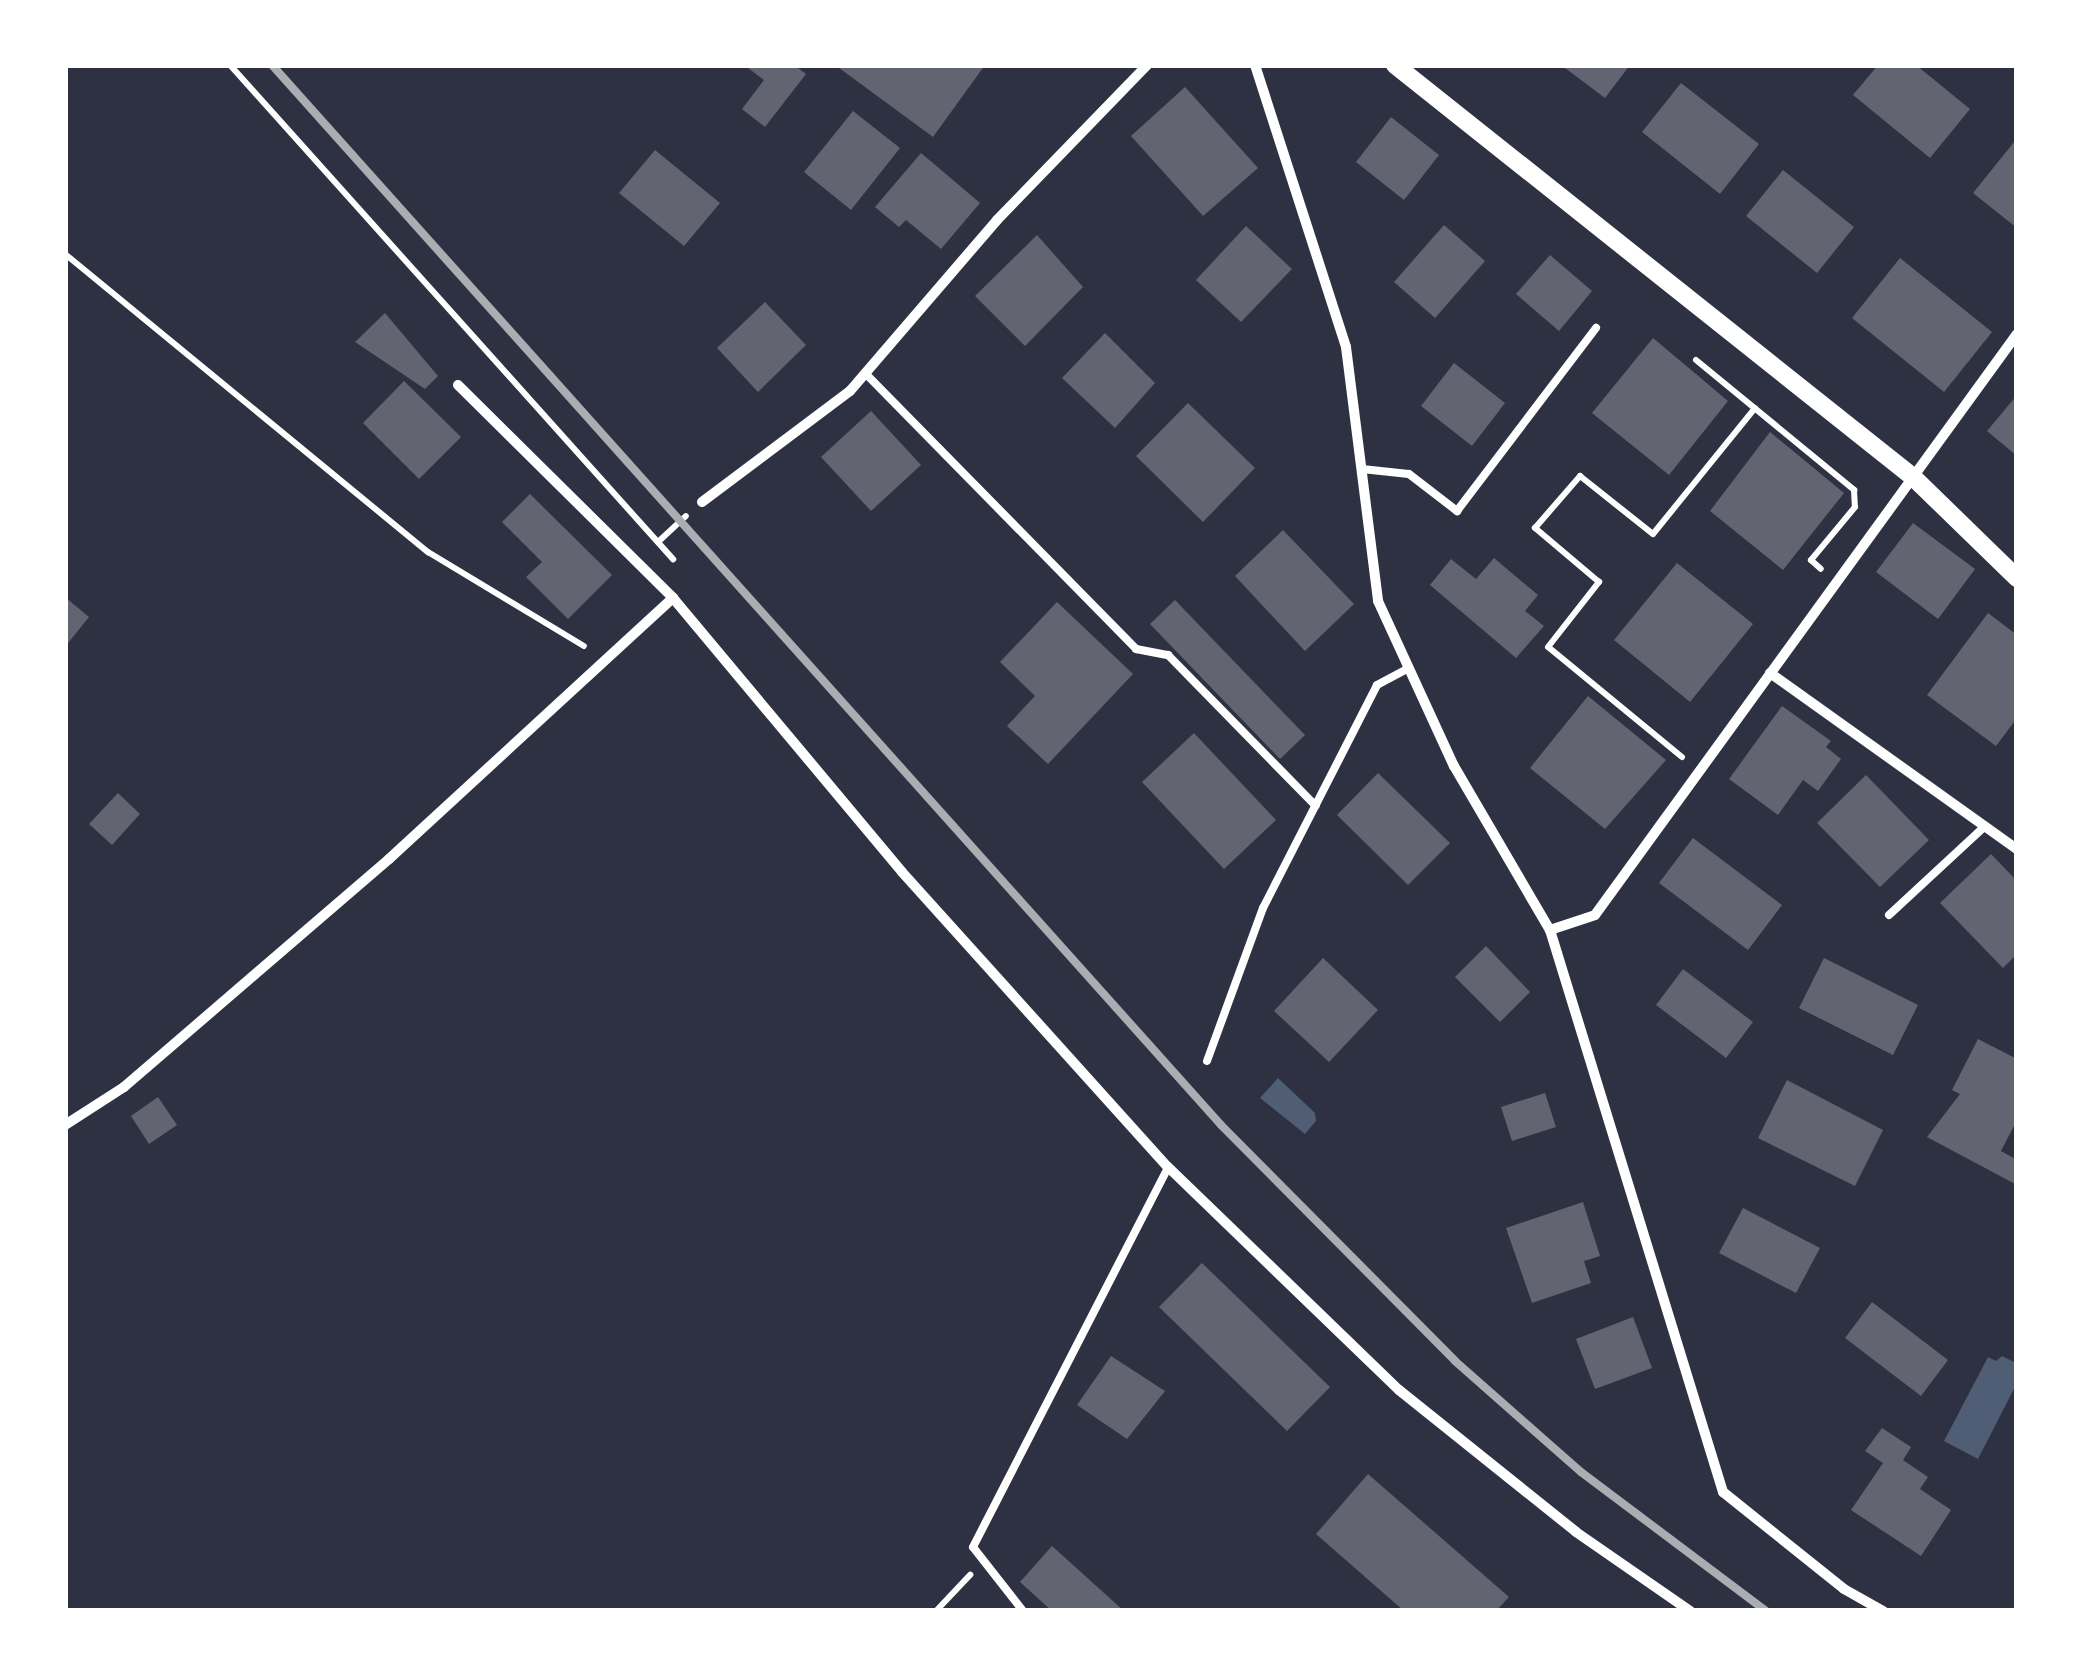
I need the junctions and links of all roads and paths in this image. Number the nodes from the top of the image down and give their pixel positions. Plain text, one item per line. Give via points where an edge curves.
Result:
1 (230, 65) edge
2 (1147, 65) edge
3 (1254, 65) edge
4 (1395, 65) edge
5 (65, 254) edge
6 (1596, 328) dead end
7 (2016, 336) edge
8 (1696, 360) dead end
9 (866, 373) junction
10 (458, 385) dead end
11 (1756, 408) junction
12 (1362, 469) junction
13 (1913, 477) junction
14 (702, 502) joint
15 (1826, 572) dead end
16 (2017, 578) edge
17 (673, 598) junction
18 (602, 658) junction
19 (1407, 669) junction
20 (1770, 673) junction
21 (1686, 760) dead end
22 (1316, 806) junction
23 (1985, 826) junction
24 (2017, 849) edge
25 (1888, 915) dead end
26 (1550, 930) junction
27 (1208, 1062) dead end
28 (65, 1125) edge
29 (1168, 1167) junction
30 (984, 1560) junction
31 (936, 1611) edge
32 (1023, 1611) edge
33 (1690, 1611) edge
34 (1882, 1611) edge

1 - 14 path via 658,542
2 - 9 street via 997,220
3 - 12 street via 1346,348
4 - 13 street
5 - 18 path via 428,552
6 - 12 lane via 1457,511 1409,474
7 - 13 street
8 - 11 path
9 - 14 street
9 - 22 lane via 1136,648 1168,655
10 - 17 street
11 - 15 path via 1857,498 1811,560
11 - 21 path via 1652,534 1580,476 1535,528 1599,582 1548,647
12 - 19 street via 1378,601
13 - 16 street
13 - 20 street
17 - 18 street
17 - 29 street via 914,885
18 - 28 street via 389,859 124,1087
19 - 22 lane via 1377,686
19 - 26 street via 1454,766
20 - 23 street
20 - 26 street via 1595,915
22 - 27 lane via 1263,908
23 - 24 street
23 - 25 lane
26 - 34 street via 1723,1492 1844,1589
29 - 30 lane via 973,1547
29 - 33 street via 1399,1390 1576,1532
30 - 31 path
30 - 32 lane

